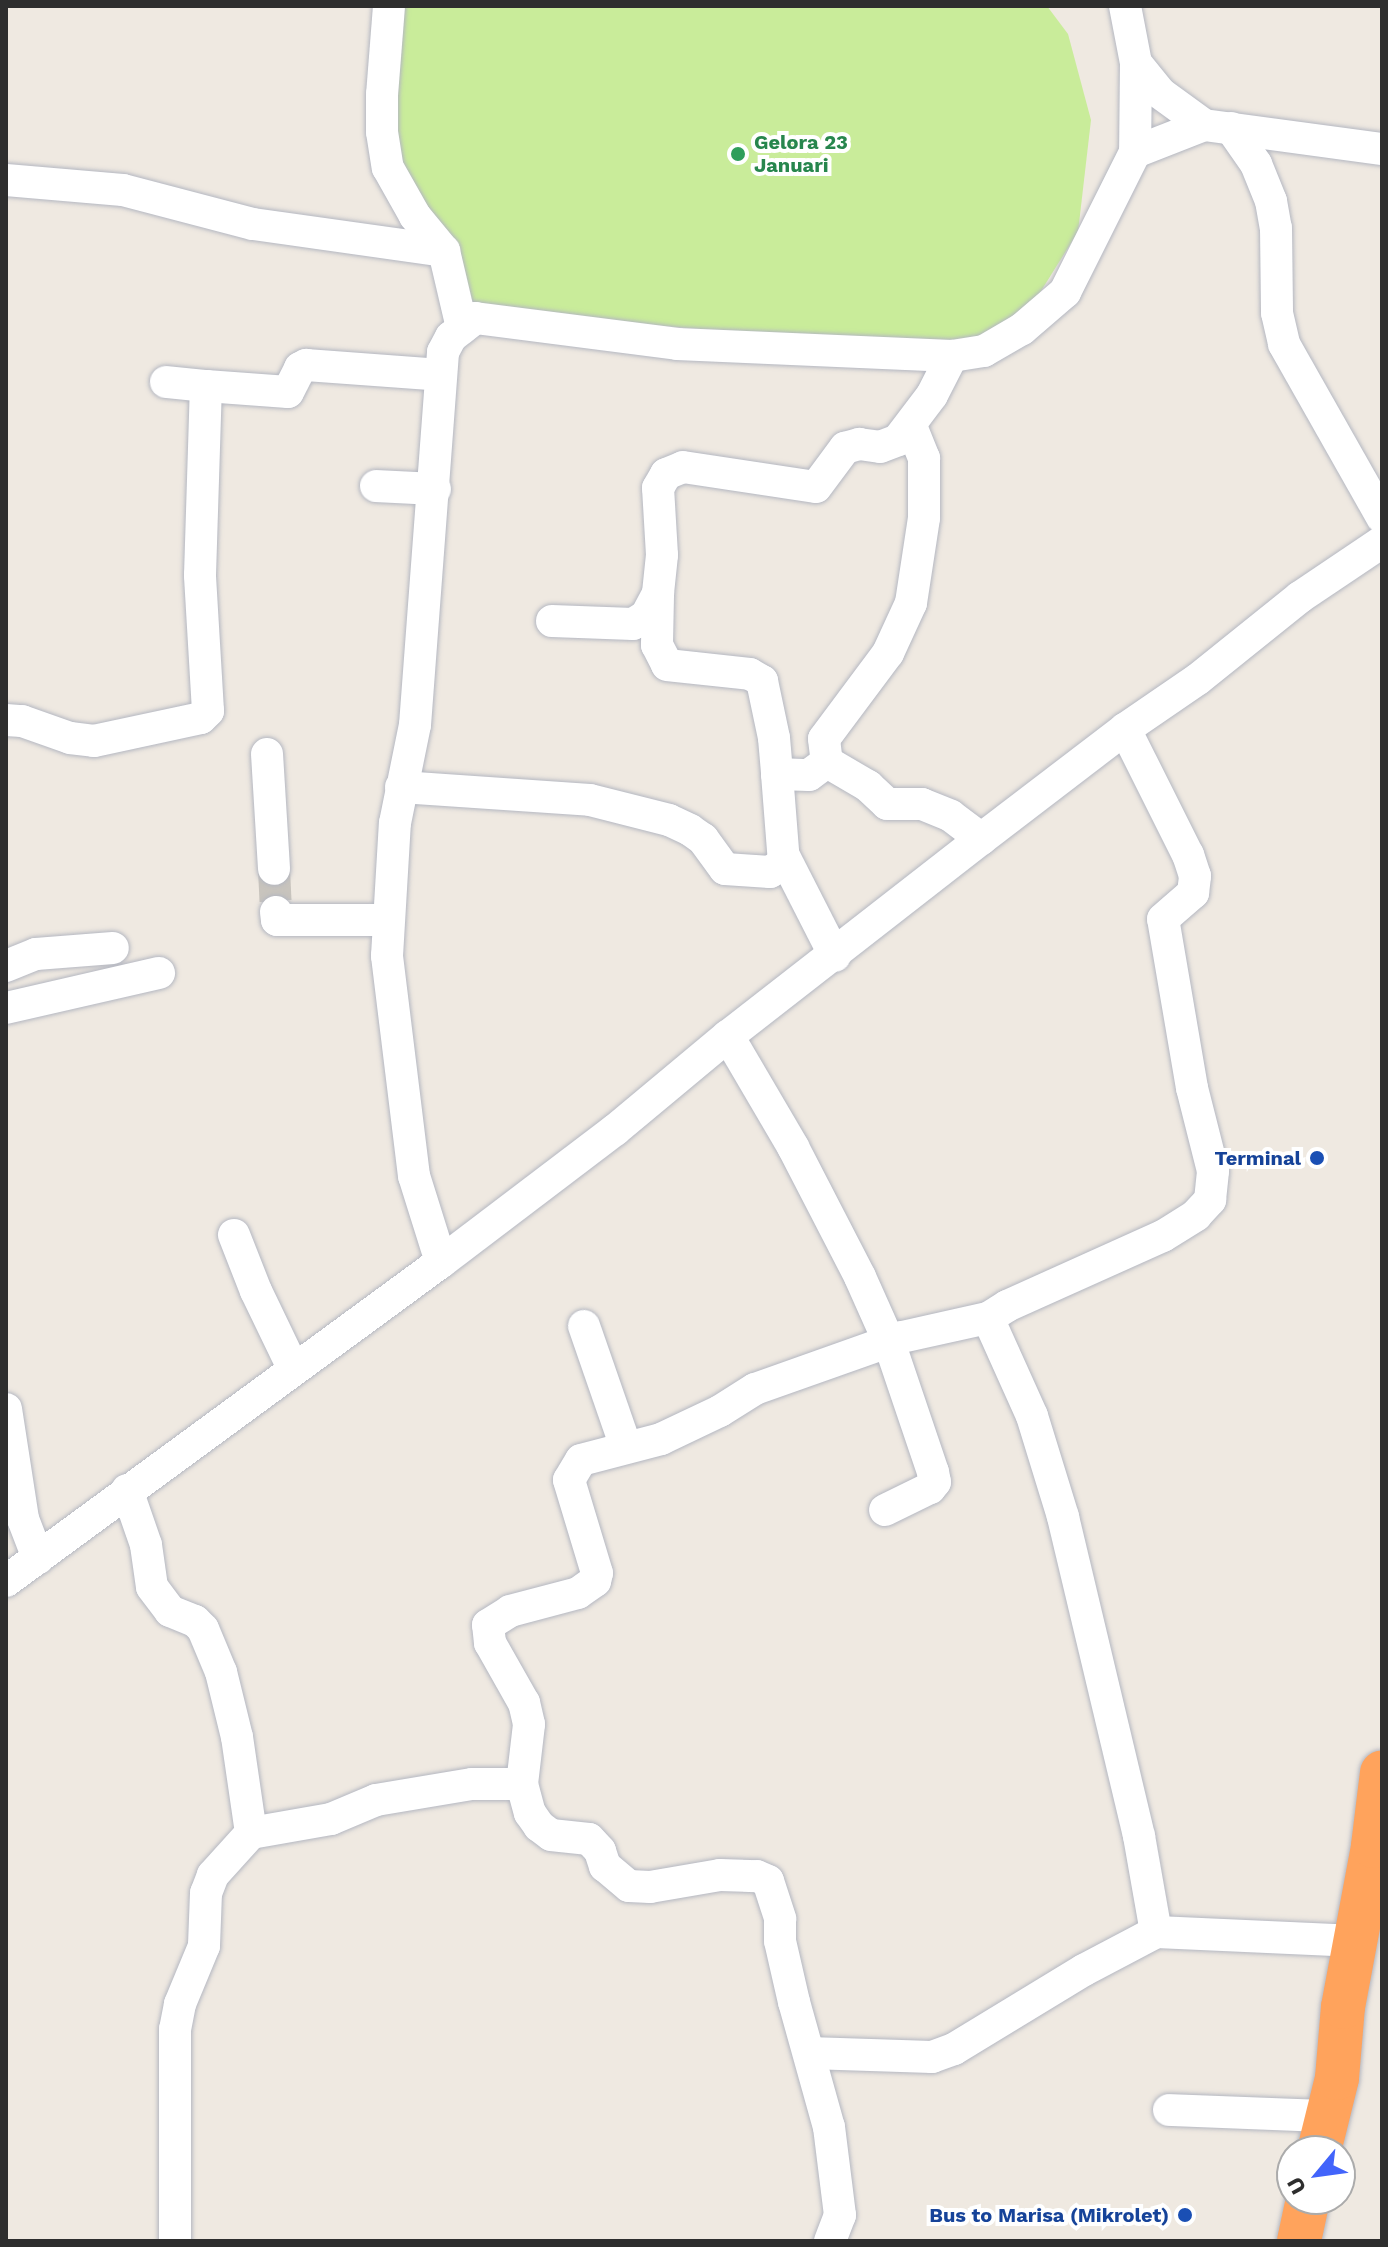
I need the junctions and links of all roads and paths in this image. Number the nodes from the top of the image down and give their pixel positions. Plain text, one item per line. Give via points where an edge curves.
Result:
1 (389, 6) edge
2 (1125, 6) edge
3 (1136, 63) junction
4 (1218, 126) junction
5 (1382, 149) edge
6 (1135, 152) junction
7 (6, 180) edge
8 (444, 251) junction
9 (462, 328) junction
10 (952, 356) junction
11 (441, 375) junction
12 (166, 382) dead end
13 (206, 386) junction
14 (911, 426) junction
15 (376, 486) dead end
16 (435, 489) junction
17 (1382, 517) edge
18 (1382, 542) edge
19 (658, 593) junction
20 (552, 621) dead end
21 (6, 720) edge
22 (1125, 729) junction
23 (267, 754) dead end
24 (827, 762) junction
25 (777, 774) junction
26 (401, 787) junction
27 (981, 839) junction
28 (784, 856) junction
29 (274, 869) tunnel mouth
30 (276, 912) dead end
31 (388, 920) junction
32 (113, 948) dead end
33 (835, 956) junction
34 (6, 966) edge
35 (159, 973) dead end
36 (6, 1008) edge
37 (728, 1036) junction
38 (234, 1235) dead end
39 (441, 1262) junction
40 (988, 1318) junction
41 (584, 1326) dead end
42 (889, 1342) junction
43 (293, 1368) junction
44 (6, 1409) edge
45 (626, 1447) junction
46 (127, 1490) junction
47 (885, 1510) dead end
48 (38, 1558) junction
49 (6, 1581) edge
50 (1382, 1773) edge
51 (522, 1784) junction
52 (251, 1833) junction
53 (1156, 1932) junction
54 (1357, 1941) junction
55 (809, 2053) junction
56 (1169, 2110) dead end
57 (1323, 2133) edge
58 (1305, 2215) edge
59 (175, 2241) edge
60 (830, 2241) edge
61 (1299, 2241) edge

1 - 8 street via 382,94 388,168 415,216
2 - 3 street
3 - 4 street via 1160,93
3 - 6 street
4 - 5 street
4 - 6 street
4 - 17 street via 1256,164 1271,201 1277,313 1284,344
6 - 10 street via 1065,292 1022,329 984,351
7 - 8 street via 123,190 253,224
8 - 9 street
9 - 10 street via 475,318 677,344
9 - 11 street via 443,352
10 - 14 street
11 - 13 street via 306,365 288,392
11 - 16 street
12 - 13 street
13 - 21 street via 200,575 208,711 201,718 94,741
14 - 19 street via 898,440 880,447 845,448 816,487 683,467 666,474 658,488
14 - 24 street via 924,458 924,518 911,603 888,653 824,739
15 - 16 street
16 - 26 street via 415,725
18 - 22 street
19 - 20 street via 646,616 633,624
19 - 25 street via 657,645 663,661 750,674 762,681
22 - 27 street
22 - 40 street via 1195,876 1193,893 1163,919 1192,1088 1213,1171 1210,1200 1163,1236
23 - 29 street
24 - 25 street via 809,775
24 - 27 street via 887,804 922,804 951,816
25 - 28 street
26 - 28 street via 590,800 690,830 725,869 776,872
26 - 31 street
27 - 33 street
28 - 33 street
30 - 31 street via 277,920
31 - 39 street via 387,956 414,1176
32 - 34 street via 36,954
33 - 37 street
35 - 36 street
37 - 39 street
37 - 42 street via 845,1245
38 - 43 street
39 - 43 street
40 - 42 street
40 - 53 street via 1032,1416 1063,1517 1139,1836
41 - 45 street
42 - 45 street via 755,1389 661,1439
42 - 47 street via 935,1482
43 - 46 street
44 - 48 street via 23,1519
45 - 51 street via 581,1460 569,1480 595,1581 578,1593 510,1611 488,1625 490,1643 524,1703 529,1724
46 - 48 street
46 - 52 street via 146,1545 152,1587 170,1611 203,1629 221,1672
48 - 49 street
50 - 54 highway
51 - 52 street via 472,1784 376,1800 331,1819
51 - 55 street via 539,1826 551,1835 589,1839 613,1876 629,1886 720,1875 768,1881
52 - 59 street via 213,1875 206,1893 204,1946 175,2029
53 - 54 street
53 - 55 street via 932,2057
54 - 57 highway via 1343,2007 1337,2078
55 - 60 street via 829,2127 838,2190 840,2215
56 - 57 street
58 - 61 highway

